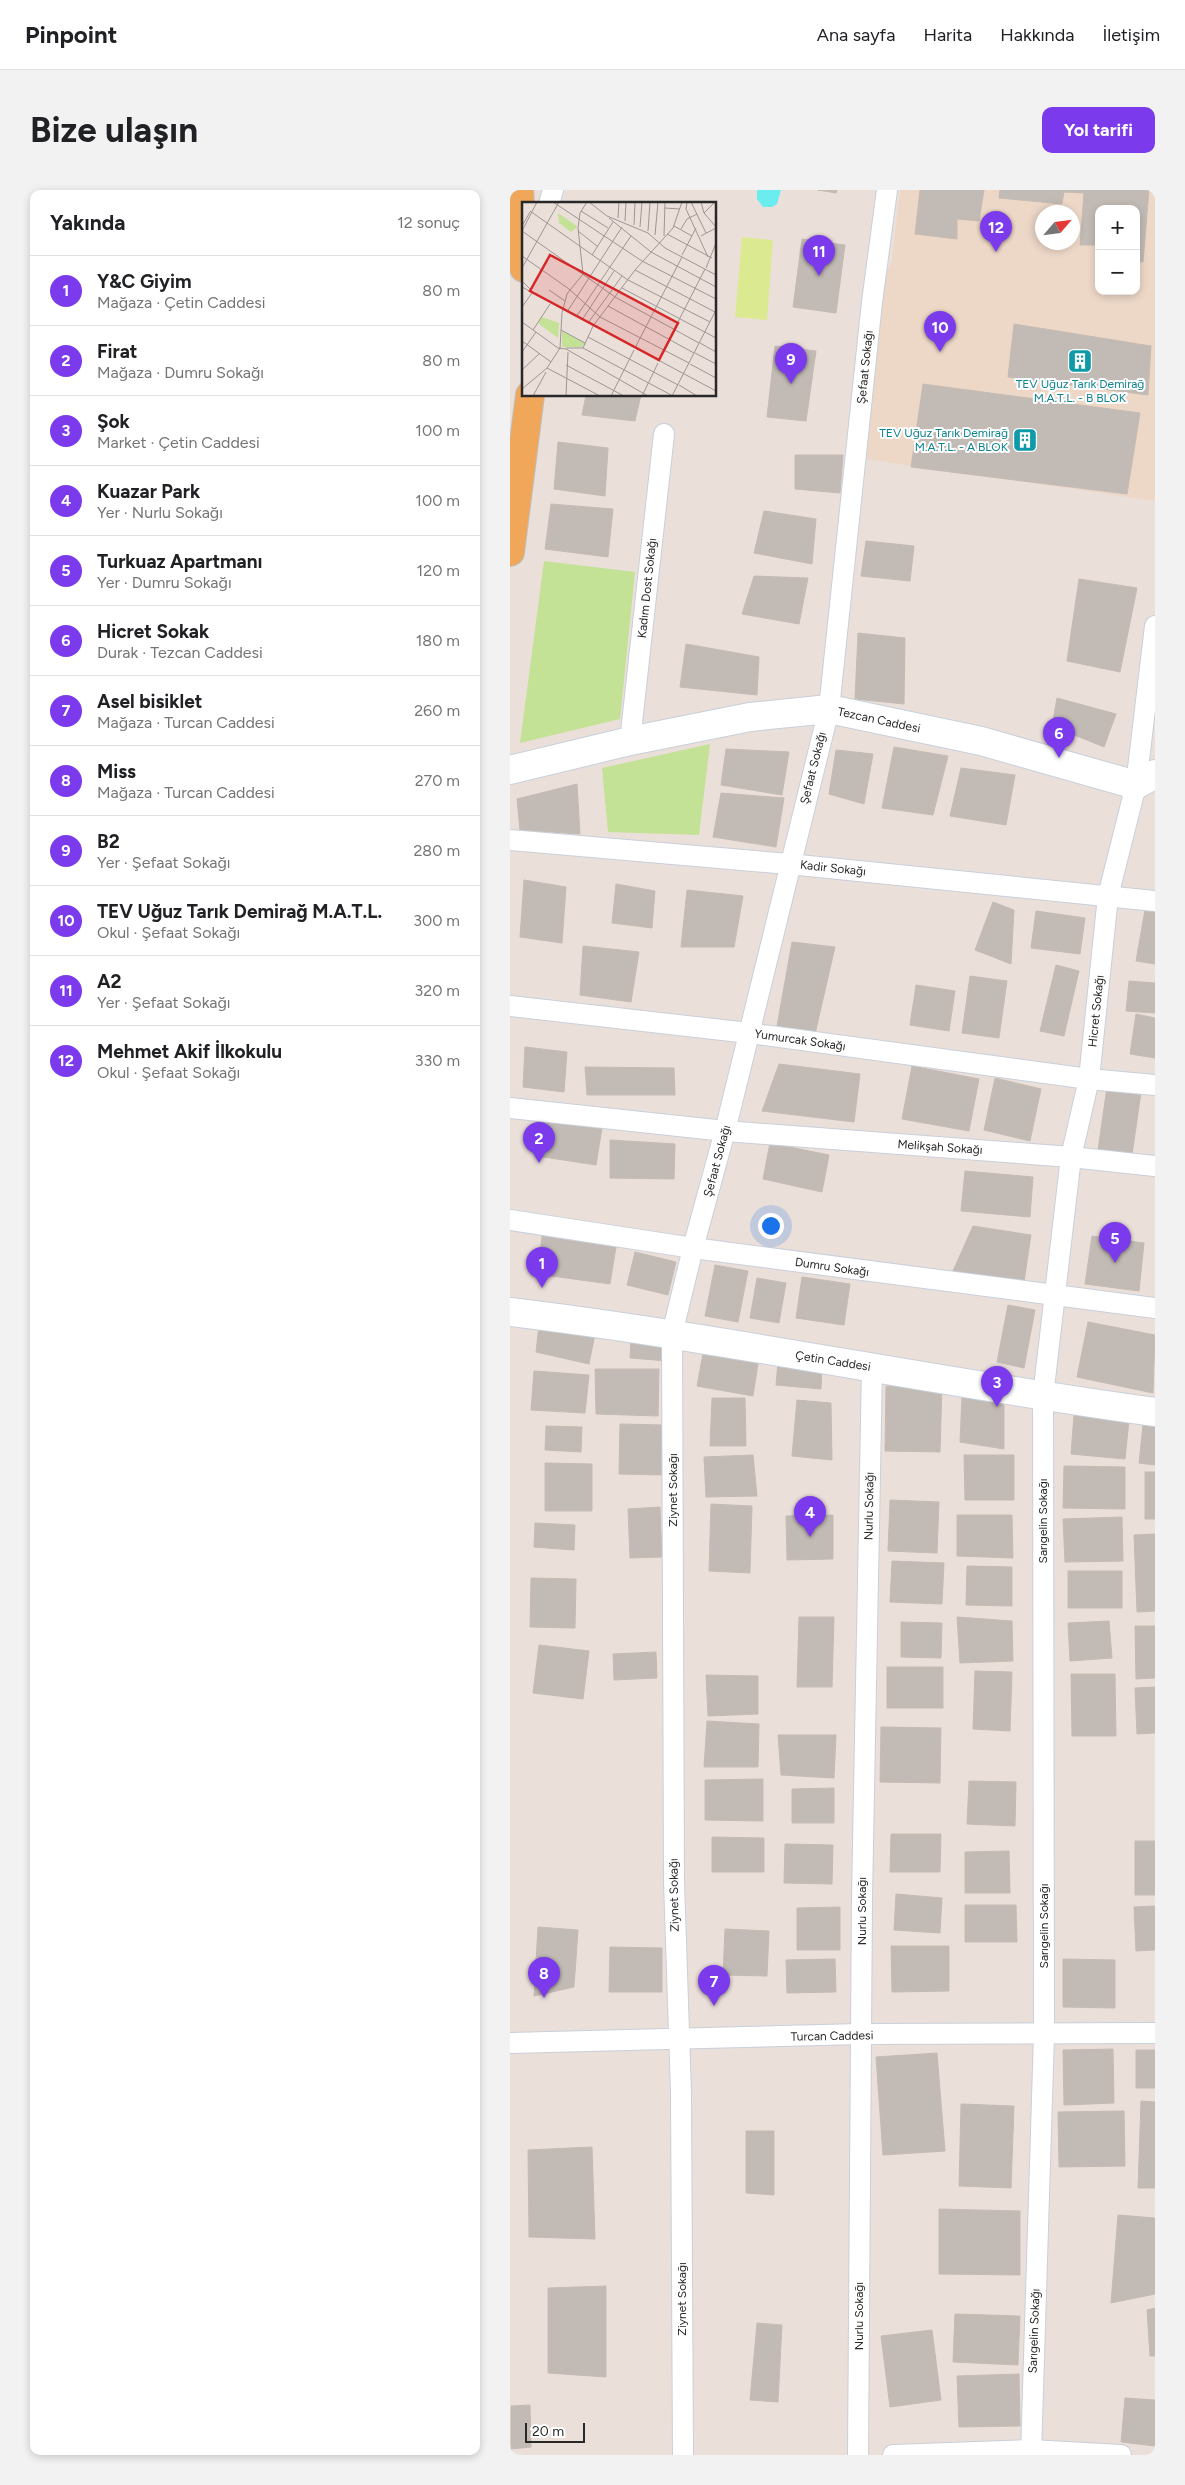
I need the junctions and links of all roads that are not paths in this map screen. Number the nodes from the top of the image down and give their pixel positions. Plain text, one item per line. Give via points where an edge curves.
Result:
1 (520, 190) edge
2 (887, 190) edge
3 (522, 215) edge
4 (530, 396) edge
5 (664, 434) dead end
6 (510, 552) edge
7 (1155, 626) edge
8 (829, 709) junction
9 (630, 742) junction
10 (510, 770) edge
11 (1145, 779) edge
12 (510, 840) edge
13 (789, 864) junction
14 (1108, 896) junction
15 (1155, 901) edge
16 (510, 1006) edge
17 (750, 1033) junction
18 (1089, 1079) junction
19 (1155, 1084) edge
20 (510, 1108) edge
21 (726, 1131) junction
22 (1071, 1157) junction
23 (1155, 1166) edge
24 (510, 1220) edge
25 (693, 1248) junction
26 (1055, 1297) junction
27 (1155, 1308) edge
28 (510, 1312) edge
29 (672, 1334) junction
30 (872, 1367) junction
31 (1043, 1396) junction
32 (1155, 1412) edge
33 (1155, 2033) edge
34 (861, 2034) junction
35 (1044, 2034) junction
36 (678, 2040) junction
37 (510, 2043) edge
38 (1030, 2452) edge
39 (683, 2455) edge
40 (858, 2455) edge
41 (893, 2455) edge
42 (1121, 2455) edge

1 - 3 main road
2 - 8 street, Şefaat Sokağı
4 - 6 main road
5 - 9 street, Kadım Dost Sokağı
7 - 11 street, Hicret Sokağı
8 - 9 street, Tezcan Caddesi via 750,717
8 - 11 street, Tezcan Caddesi
8 - 13 street, Şefaat Sokağı
9 - 10 street, Tezcan Caddesi
11 - 14 street, Hicret Sokağı
12 - 13 street, Kadir Sokağı
13 - 14 street, Kadir Sokağı
13 - 17 street, Şefaat Sokağı
14 - 15 street, Kadir Sokağı
14 - 18 street, Hicret Sokağı
16 - 17 street, Yumurcak Sokağı
17 - 18 street, Yumurcak Sokağı
17 - 21 street, Şefaat Sokağı
18 - 19 street, Yumurcak Sokağı
18 - 22 street, Hicret Sokağı
20 - 21 street
21 - 22 street, Melikşah Sokağı
21 - 25 street, Şefaat Sokağı
22 - 23 street, Melikşah Sokağı
22 - 26 street, Hicret Sokağı
24 - 25 street, Dumru Sokağı
25 - 26 street, Dumru Sokağı
25 - 29 street, Şefaat Sokağı
26 - 27 street, Dumru Sokağı
26 - 31 street, Hicret Sokağı
28 - 29 street, Çetin Caddesi
29 - 30 street, Çetin Caddesi
29 - 36 street, Ziynet Sokağı via 674,1881
30 - 31 street, Çetin Caddesi
30 - 34 street, Nurlu Sokağı
31 - 32 street, Çetin Caddesi
31 - 35 street, Sarıgelin Sokağı
33 - 35 street, Turcan Caddesi
34 - 35 street, Turcan Caddesi
34 - 36 street, Turcan Caddesi
34 - 40 street, Nurlu Sokağı
35 - 38 street, Sarıgelin Sokağı
36 - 37 street, Turcan Caddesi
36 - 39 street, Ziynet Sokağı
38 - 41 street
38 - 42 street

